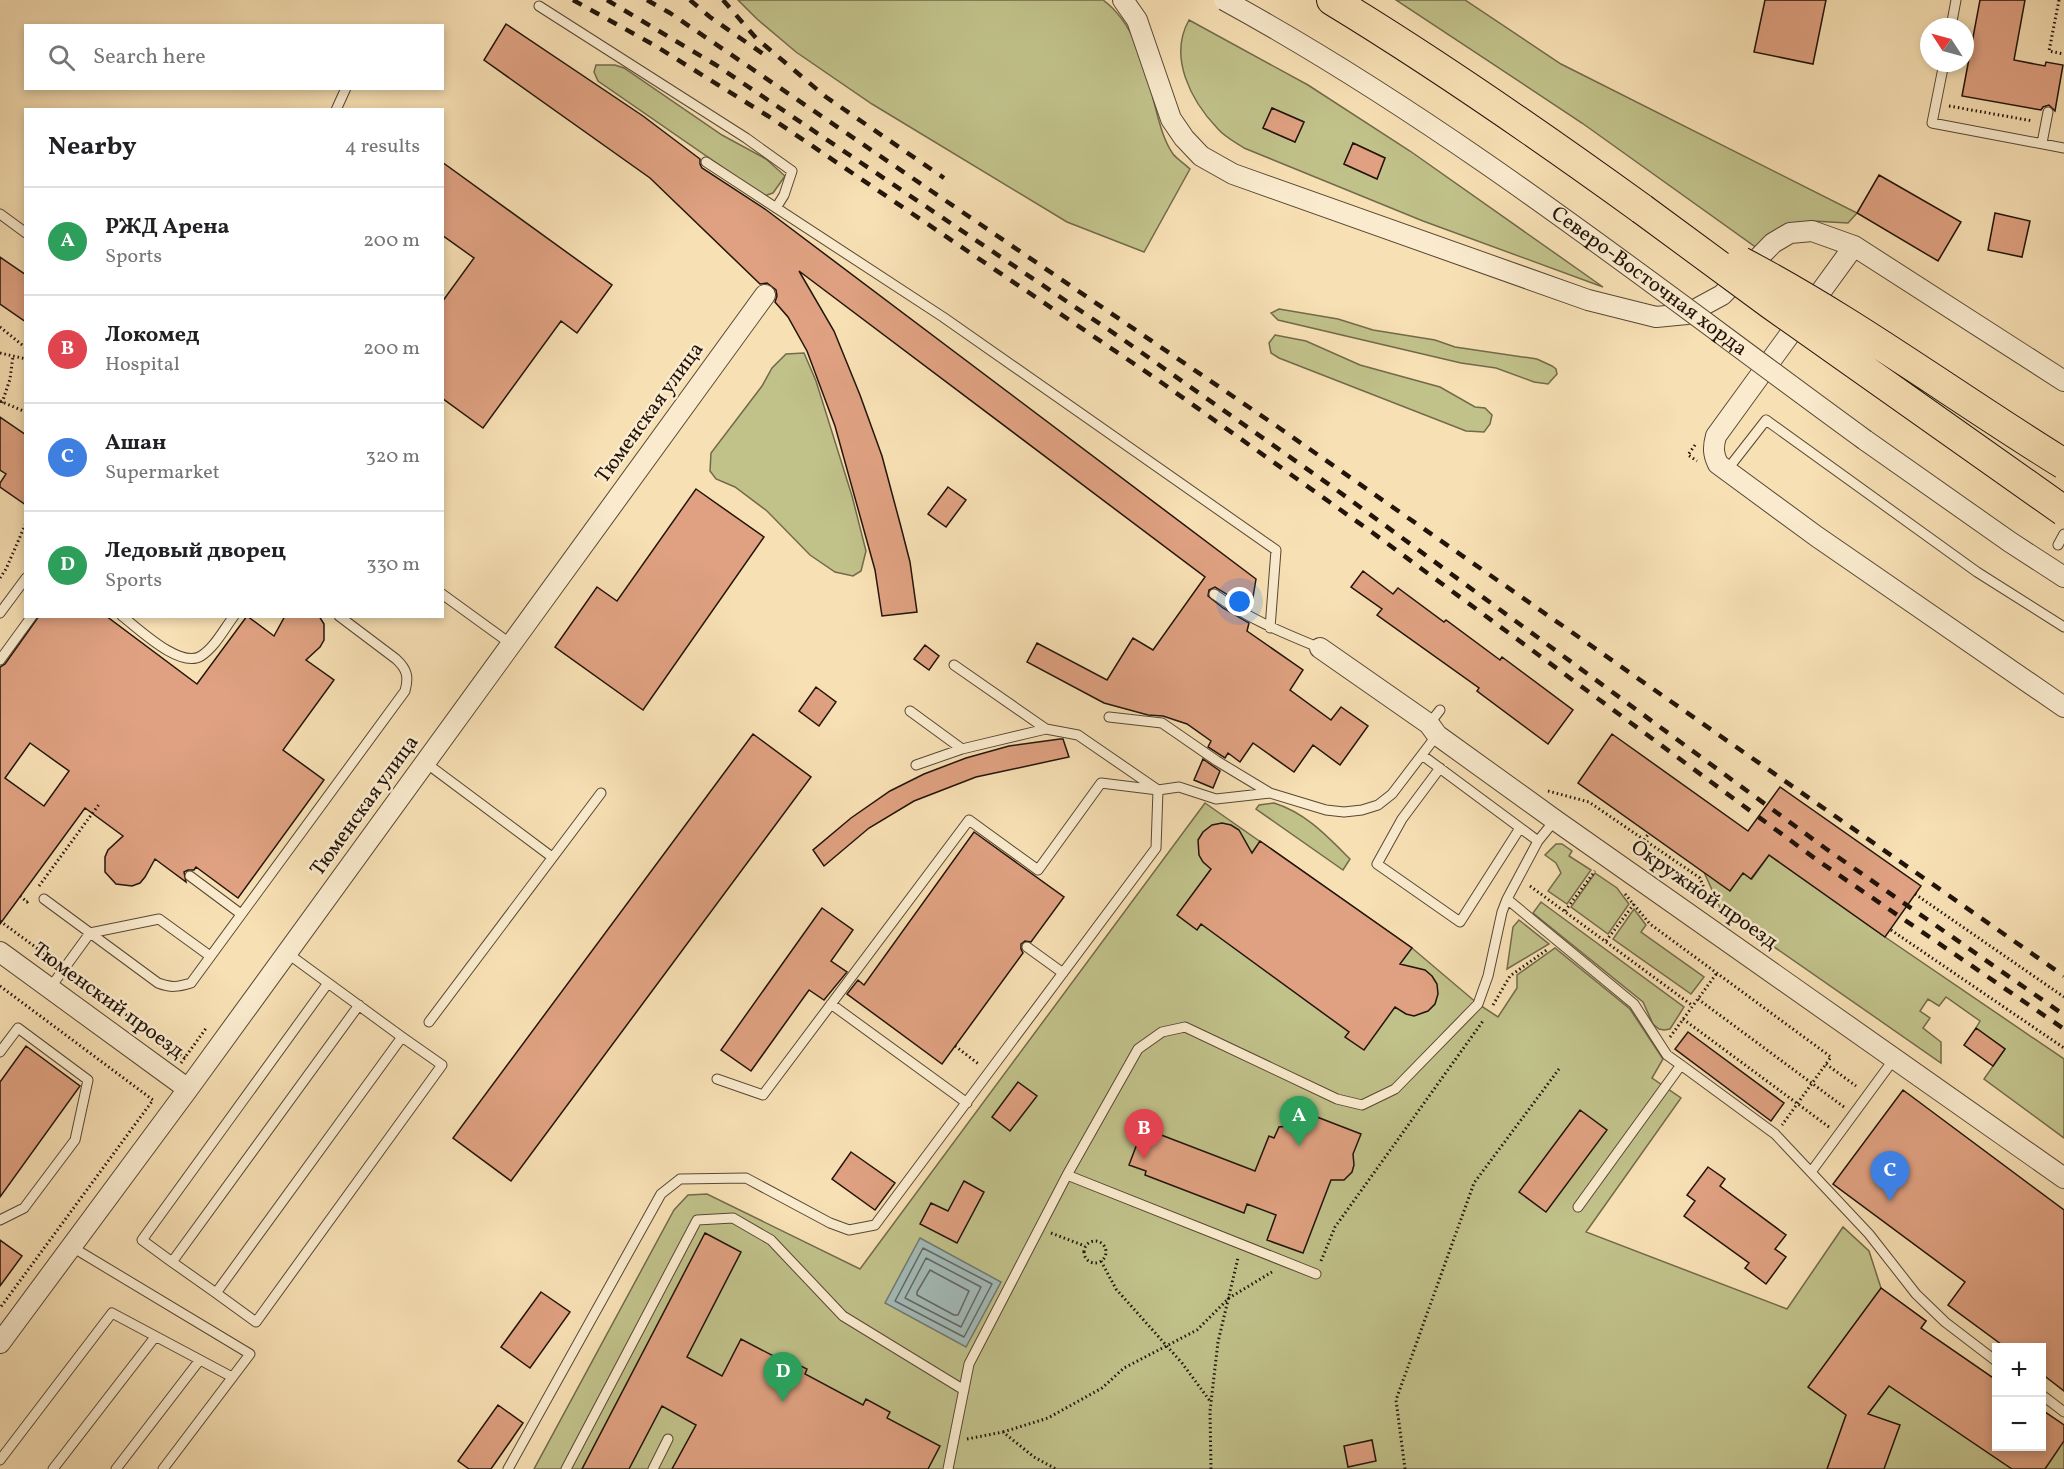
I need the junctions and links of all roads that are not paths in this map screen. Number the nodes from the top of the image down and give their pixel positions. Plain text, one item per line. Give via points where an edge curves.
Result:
1 (1123, 0) edge
2 (1224, 0) edge
3 (1332, 0) edge
4 (1956, 0) edge
5 (539, 6) dead end
6 (1953, 18) edge
7 (1942, 72) edge
8 (345, 90) edge
9 (337, 108) edge
10 (2048, 112) dead end
11 (2042, 143) junction
12 (2064, 148) edge
13 (706, 162) dead end
14 (776, 208) junction
15 (1642, 209) junction
16 (0, 214) edge
17 (24, 232) edge
18 (1854, 246) junction
19 (765, 295) dead end
20 (2064, 381) edge
21 (2064, 464) edge
22 (1727, 470) junction
23 (2064, 511) edge
24 (2064, 534) edge
25 (2058, 545) dead end
26 (2064, 578) edge
27 (24, 581) edge
28 (1214, 594) dead end
29 (444, 595) edge
30 (0, 613) edge
31 (31, 618) edge
32 (125, 618) edge
33 (233, 618) edge
34 (342, 618) edge
35 (2064, 627) edge
36 (1270, 628) junction
37 (511, 644) junction
38 (1320, 648) joint
39 (0, 660) edge
40 (954, 664) dead end
41 (2064, 707) edge
42 (910, 711) dead end
43 (1109, 717) dead end
44 (1435, 723) junction
45 (1046, 729) junction
46 (962, 749) junction
47 (1422, 755) junction
48 (426, 763) junction
49 (915, 765) dead end
50 (1440, 768) junction
51 (1158, 790) junction
52 (601, 793) dead end
53 (1270, 793) junction
54 (1555, 820) junction
55 (1520, 828) junction
56 (1538, 841) junction
57 (552, 857) junction
58 (190, 876) dead end
59 (44, 899) dead end
60 (1507, 899) junction
61 (241, 914) junction
62 (90, 933) junction
63 (1027, 947) dead end
64 (0, 952) edge
65 (287, 953) junction
66 (210, 956) junction
67 (1063, 973) junction
68 (328, 983) junction
69 (50, 988) junction
70 (831, 1004) junction
71 (359, 1005) junction
72 (429, 1022) dead end
73 (402, 1037) junction
74 (0, 1052) edge
75 (1894, 1059) junction
76 (1681, 1065) junction
77 (717, 1079) dead end
78 (188, 1089) junction
79 (967, 1103) junction
80 (1810, 1172) junction
81 (1067, 1175) junction
82 (2064, 1178) edge
83 (1578, 1207) dead end
84 (0, 1220) edge
85 (72, 1247) junction
86 (172, 1262) junction
87 (1316, 1274) road end
88 (216, 1293) junction
89 (155, 1337) junction
90 (0, 1343) edge
91 (1992, 1358) edge
92 (199, 1361) junction
93 (231, 1377) junction
94 (964, 1390) junction
95 (2045, 1397) edge
96 (2064, 1412) edge
97 (668, 1439) dead end
98 (0, 1460) edge
99 (53, 1469) edge
100 (116, 1469) edge
101 (163, 1469) edge
102 (508, 1469) edge
103 (566, 1469) edge
104 (653, 1469) edge
105 (948, 1469) edge

1 - 18 street via 1137,20 1171,119 1201,156 1233,174 1588,300 1656,317 1687,314 1722,295 1773,243 1790,233 1812,231
2 - 26 street, Северо-Восточная хорда, bridge via 1363,82 1491,168 1865,440
3 - 15 main road via 1398,39
4 - 6 lane
5 - 14 lane via 792,171
7 - 11 lane via 1932,123
8 - 9 lane
10 - 11 lane
11 - 12 lane
13 - 14 lane
14 - 36 lane via 943,317 1276,550
15 - 21 main road, bridge via 1764,274
15 - 23 main road, bridge
16 - 17 lane
18 - 20 street
18 - 22 street via 1716,436 1714,456
19 - 37 street, Тюменская улица
22 - 35 lane via 1766,420 1977,572
22 - 41 street
24 - 25 lane
27 - 30 lane
28 - 36 lane
29 - 37 lane
31 - 39 lane
32 - 33 lane via 174,655 190,659 210,649
34 - 61 lane via 405,667 405,691
36 - 38 lane
37 - 48 street, Тюменская улица
38 - 44 street, Окружной проезд
40 - 45 lane
42 - 46 lane
43 - 53 lane via 1162,723
44 - 47 lane
44 - 54 street, Окружной проезд
45 - 46 lane
45 - 51 lane via 1078,735
46 - 49 lane
47 - 50 lane
47 - 53 lane via 1392,794 1378,805 1362,810 1326,810
48 - 57 lane
48 - 65 street, Тюменская улица
50 - 55 lane
50 - 55 lane via 1402,819 1377,864 1460,922
51 - 53 lane via 1179,787 1216,799
51 - 67 lane via 1156,848
51 - 70 lane via 1101,783 1038,870 969,820
52 - 57 lane
54 - 56 lane
54 - 75 street, Окружной проезд
55 - 56 lane
56 - 60 lane
57 - 72 lane
58 - 61 lane
59 - 62 lane
60 - 76 lane via 1634,1005 1667,1055
60 - 81 lane via 1478,1004 1395,1089 1362,1105 1337,1099 1185,1027 1162,1032 1138,1049
61 - 66 lane
62 - 66 lane via 159,919
62 - 66 lane via 168,987 191,983
62 - 69 lane
63 - 67 lane
64 - 69 street, Тюменский проезд
65 - 68 lane
65 - 78 street, Тюменская улица
67 - 79 lane
68 - 71 lane
68 - 86 lane via 142,1240
69 - 78 street, Тюменский проезд
70 - 77 lane via 763,1095
70 - 79 lane
71 - 73 lane
71 - 86 lane
73 - 88 lane
73 - 88 lane via 442,1065 256,1322
74 - 84 lane via 18,1028 88,1080 75,1140 24,1208
75 - 80 lane
75 - 82 street, Окружной проезд
76 - 80 lane via 1775,1134
76 - 83 lane
78 - 85 street, Тюменская улица
79 - 102 lane via 875,1225 849,1230 839,1227 746,1178 680,1179 661,1194
80 - 91 lane via 1869,1234 1916,1294
81 - 87 lane
81 - 94 lane via 969,1364
85 - 90 street, Тюменская улица
85 - 93 lane via 249,1354
86 - 88 lane
89 - 92 lane
89 - 98 lane via 112,1313
89 - 99 lane
92 - 93 lane
92 - 100 lane
93 - 101 lane
94 - 103 lane via 843,1316 771,1240 733,1218 697,1220
94 - 105 lane
95 - 96 lane
97 - 104 lane

